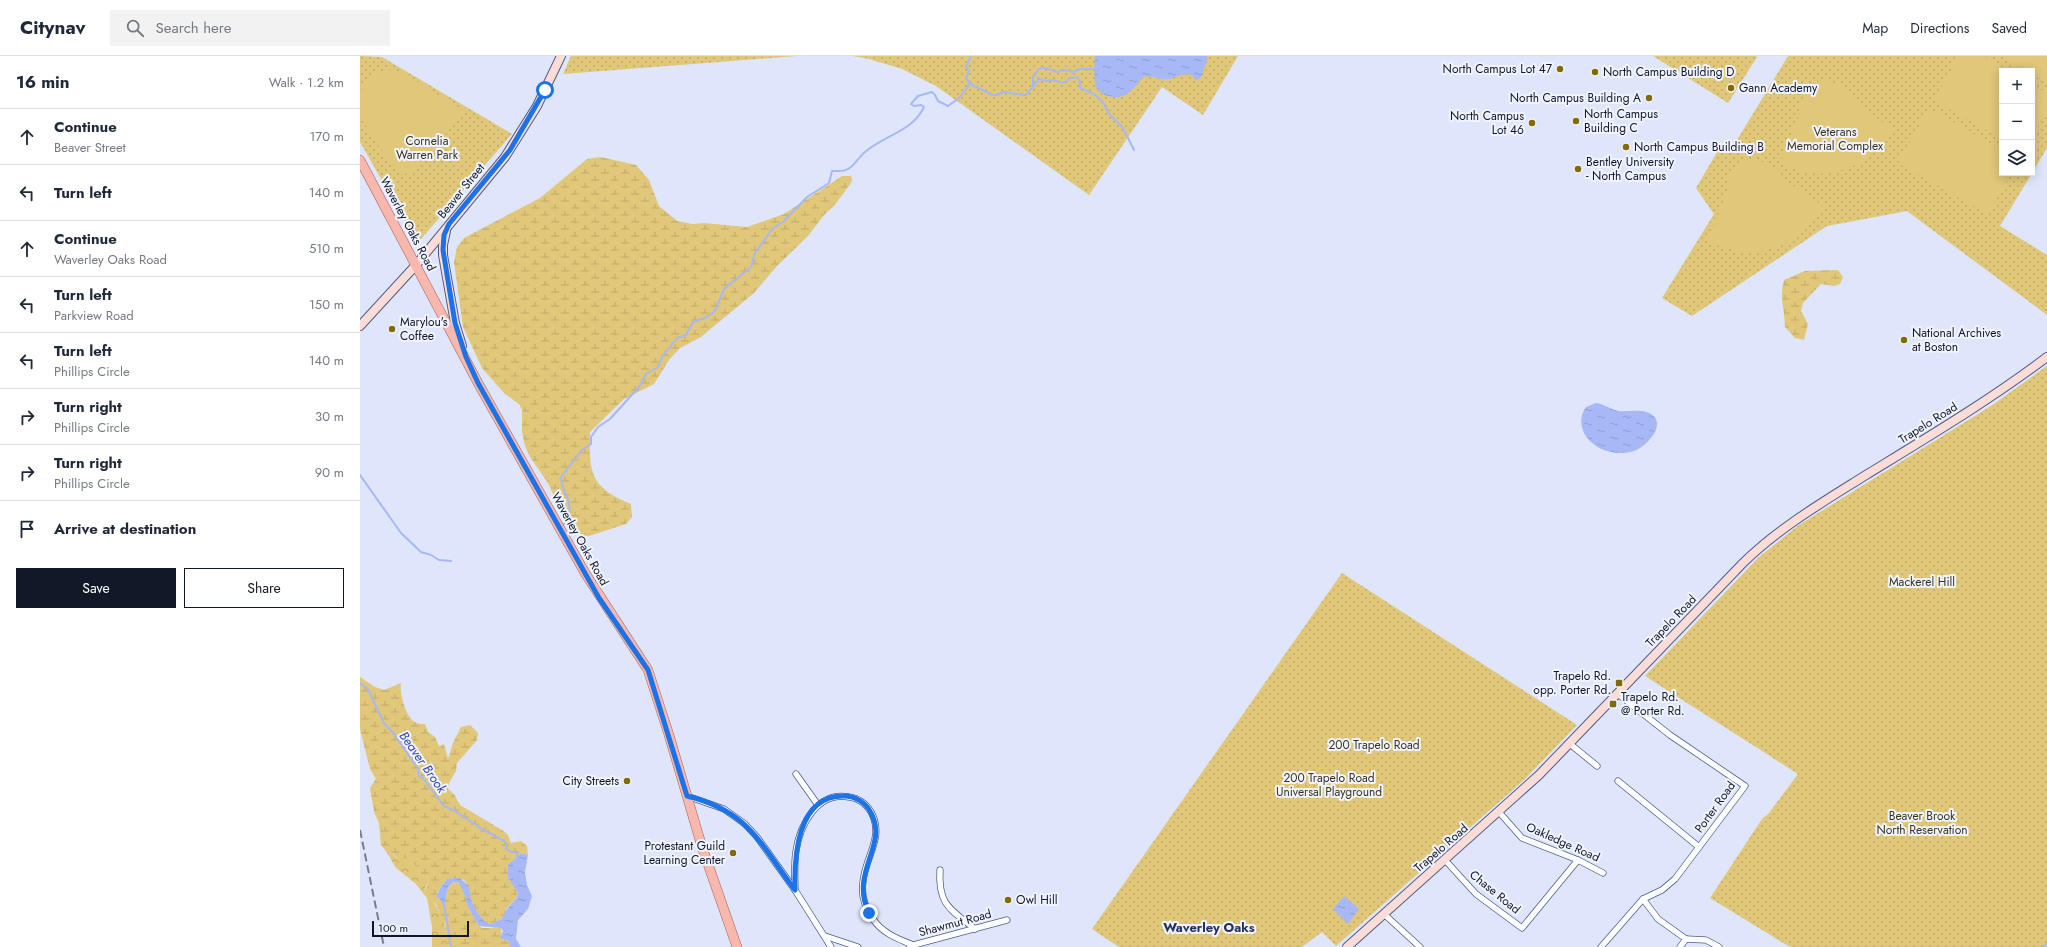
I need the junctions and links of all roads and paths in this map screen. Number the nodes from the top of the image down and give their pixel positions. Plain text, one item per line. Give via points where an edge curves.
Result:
1 (561, 56) edge
2 (360, 160) edge
3 (449, 224) junction
4 (416, 265) junction
5 (360, 326) edge
6 (466, 357) junction
7 (2047, 357) edge
8 (1618, 694) junction
9 (1570, 744) junction
10 (1597, 766) dead end
11 (796, 774) dead end
12 (1618, 781) dead end
13 (687, 796) junction
14 (818, 805) junction
15 (1499, 812) junction
16 (1699, 847) junction
17 (1445, 860) junction
18 (1578, 860) junction
19 (940, 870) dead end
20 (1603, 873) dead end
21 (795, 890) junction
22 (1644, 899) junction
23 (1384, 914) junction
24 (1007, 920) dead end
25 (975, 928) junction
26 (825, 936) junction
27 (1686, 939) junction
28 (910, 946) edge
29 (737, 947) edge
30 (831, 947) edge
31 (858, 947) edge
32 (1347, 947) edge
33 (1420, 947) edge
34 (1601, 947) edge
35 (1680, 947) edge
36 (1719, 947) edge

1 - 3 main road, Beaver Street via 541,98 514,143
2 - 4 main road, Waverley Oaks Road
3 - 4 main road, Beaver Street
3 - 6 main road via 443,240 444,255 455,323
4 - 5 main road, Beaver Street
4 - 6 main road, Waverley Oaks Road
6 - 13 main road, Waverley Oaks Road via 587,578 648,670
7 - 8 main road, Trapelo Road via 1995,395 1776,533 1743,563
8 - 9 main road, Trapelo Road
8 - 16 street, Porter Road via 1665,731 1745,786
9 - 10 street
9 - 15 main road, Trapelo Road
11 - 14 street
12 - 16 street
13 - 21 street via 724,809 745,824 758,837
13 - 29 main road, Waverley Oaks Road
14 - 21 street via 806,821 797,843
14 - 28 street via 831,798 847,796 859,800 868,809 874,820 876,832 863,880 864,899 869,913 878,926
15 - 17 main road, Trapelo Road
15 - 18 street, Oakledge Road via 1522,838
16 - 22 street, Porter Road via 1675,879 1662,890
17 - 18 street, Chase Road via 1476,894 1522,928
17 - 23 main road, Trapelo Road
18 - 20 street, Oakledge Road
19 - 25 street via 939,887 944,900 952,911
21 - 26 street
22 - 27 street via 1658,919
22 - 34 street
23 - 32 main road, Trapelo Road
23 - 33 street
24 - 25 street, Shawmut Road
25 - 28 street, Shawmut Road
26 - 30 street
26 - 31 street
27 - 35 street
27 - 36 street via 1706,940

